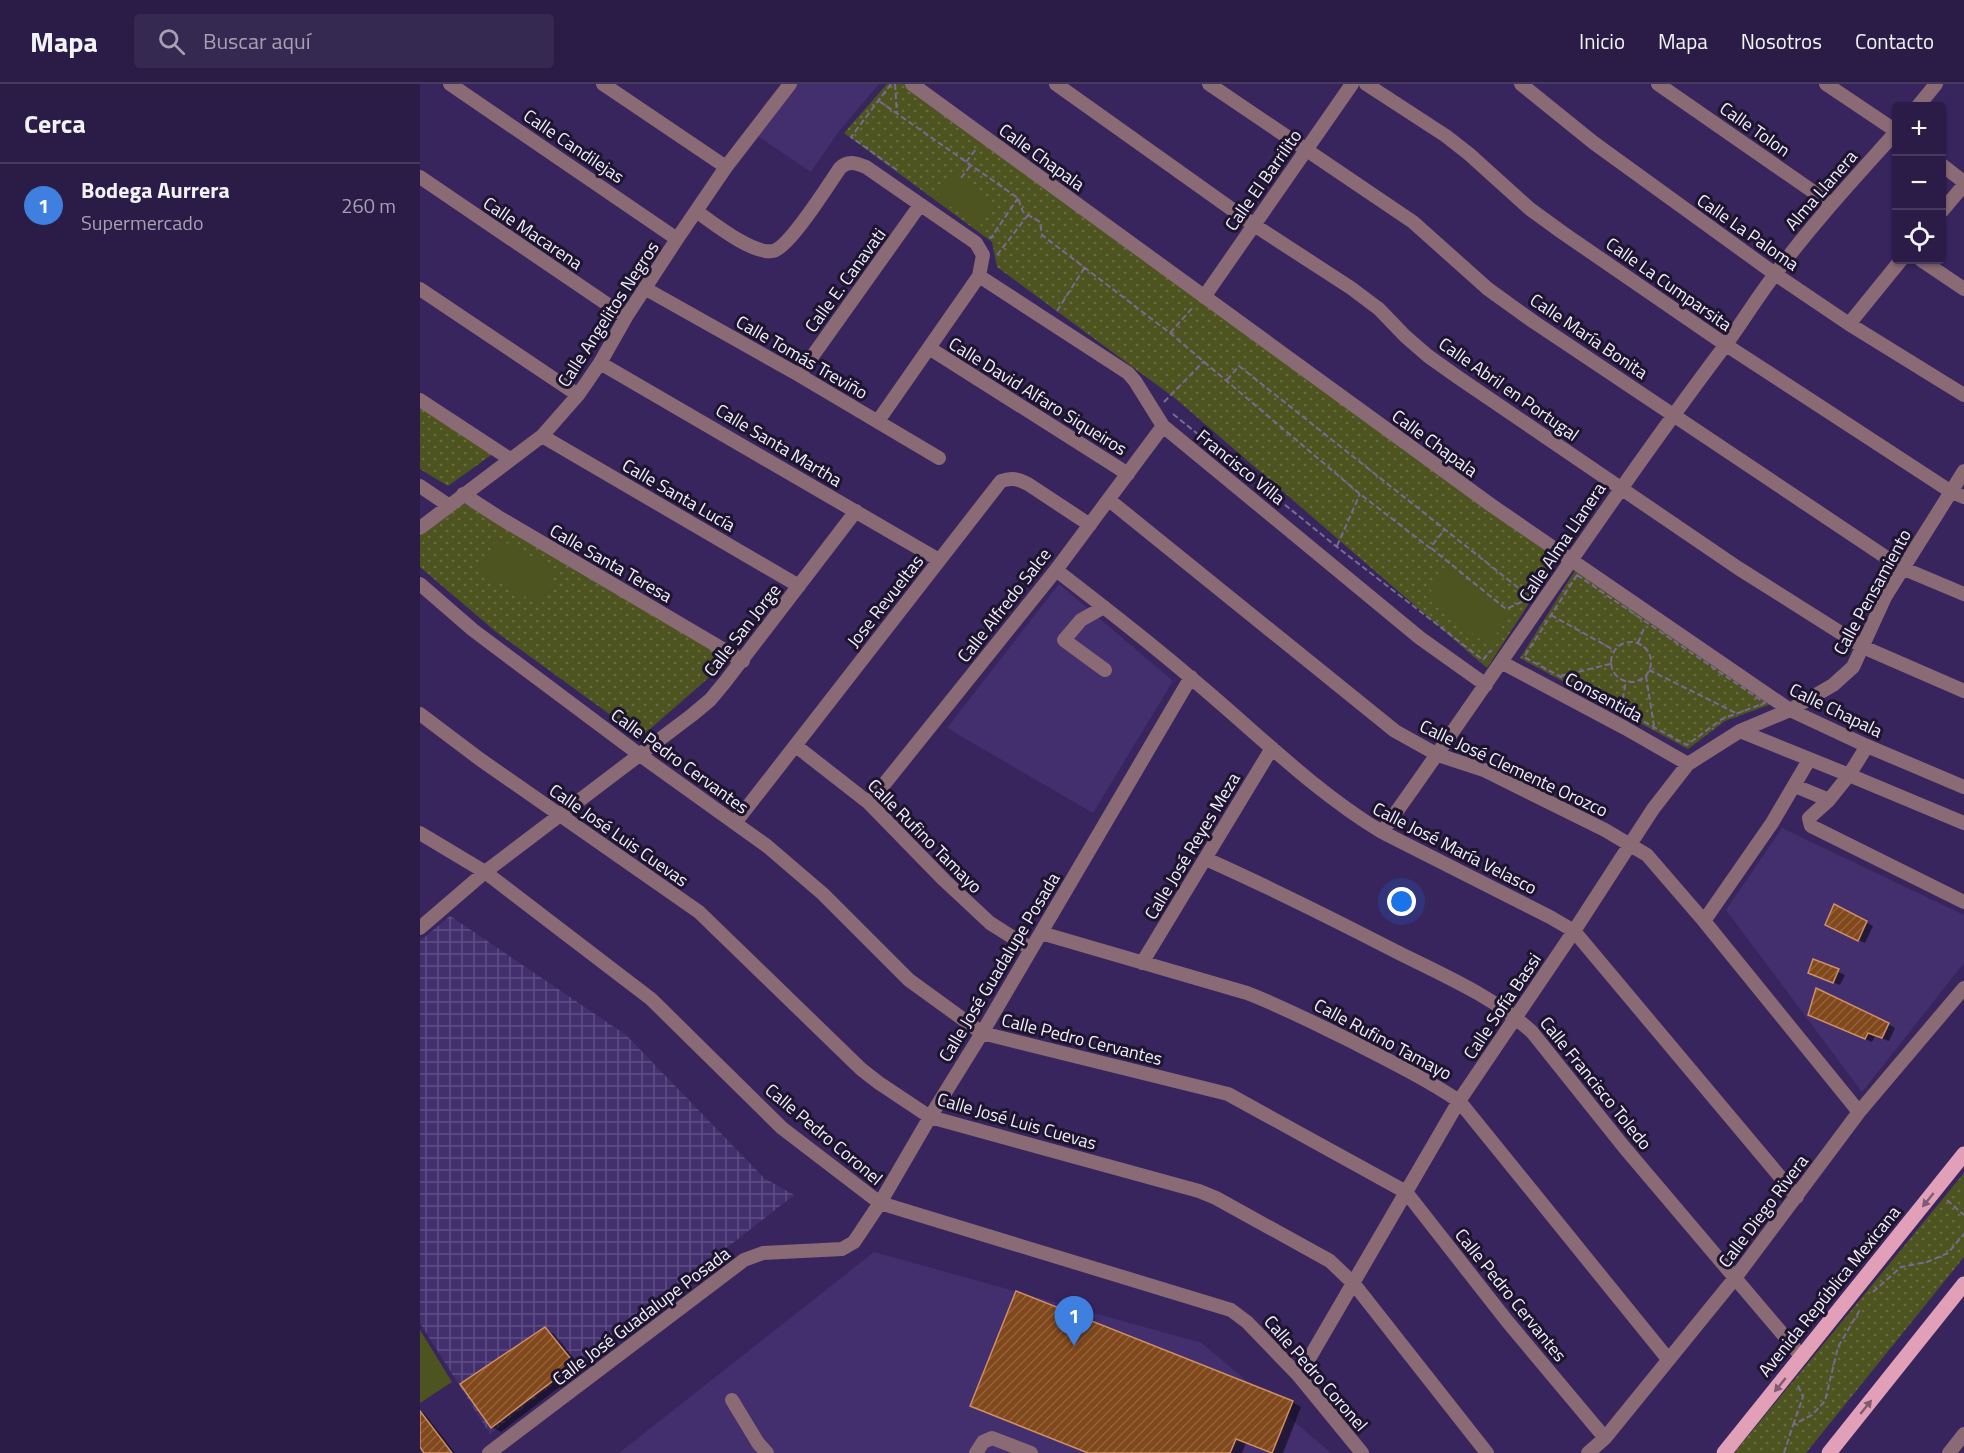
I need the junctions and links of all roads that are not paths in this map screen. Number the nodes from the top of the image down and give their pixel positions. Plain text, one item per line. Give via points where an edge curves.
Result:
1 (450, 84) edge
2 (603, 84) edge
3 (789, 84) edge
4 (912, 84) edge
5 (1056, 84) edge
6 (1209, 84) edge
7 (1352, 84) edge
8 (1366, 84) edge
9 (1521, 84) edge
10 (1658, 84) edge
11 (1826, 84) edge
12 (1936, 84) edge
13 (1921, 102) edge
14 (1892, 128) edge
15 (1892, 135) edge
16 (1306, 151) junction
17 (726, 167) junction
18 (1946, 169) edge
19 (420, 177) edge
20 (1964, 184) edge
21 (1831, 204) junction
22 (920, 205) junction
23 (1943, 210) edge
24 (696, 211) junction
25 (1254, 225) junction
26 (677, 238) junction
27 (1898, 264) edge
28 (1927, 264) edge
29 (1775, 274) junction
30 (979, 276) junction
31 (420, 289) edge
32 (646, 289) junction
33 (1964, 289) edge
34 (1201, 299) junction
35 (626, 317) junction
36 (1849, 324) junction
37 (1726, 345) junction
38 (929, 348) junction
39 (600, 363) junction
40 (799, 375) junction
41 (579, 395) junction
42 (1964, 395) edge
43 (420, 400) edge
44 (1673, 414) junction
45 (878, 421) junction
46 (1163, 426) junction
47 (542, 436) junction
48 (939, 458) dead end
49 (510, 459) junction
50 (1964, 471) edge
51 (1128, 474) junction
52 (420, 486) edge
53 (1620, 488) junction
54 (1950, 491) junction
55 (463, 494) junction
56 (1964, 497) edge
57 (1109, 500) junction
58 (448, 505) junction
59 (856, 511) junction
60 (1090, 525) junction
61 (420, 528) edge
62 (939, 560) junction
63 (1571, 561) junction
64 (1902, 568) junction
65 (1056, 570) junction
66 (420, 584) edge
67 (799, 586) junction
68 (1964, 594) edge
69 (1104, 607) junction
70 (1863, 647) junction
71 (742, 661) junction
72 (1502, 662) junction
73 (1105, 670) dead end
74 (1191, 677) junction
75 (1486, 685) junction
76 (1964, 691) edge
77 (1790, 710) junction
78 (420, 714) edge
79 (1740, 731) junction
80 (796, 746) junction
81 (1867, 746) junction
82 (1272, 748) junction
83 (640, 755) junction
84 (1438, 755) junction
85 (1809, 760) junction
86 (1688, 765) junction
87 (1849, 775) junction
88 (1795, 786) junction
89 (1964, 787) edge
90 (1829, 800) junction
91 (869, 803) junction
92 (560, 816) junction
93 (735, 823) junction
94 (1964, 823) edge
95 (1382, 832) junction
96 (420, 833) edge
97 (1631, 844) junction
98 (1206, 859) junction
99 (485, 872) junction
100 (1964, 902) edge
101 (1704, 921) junction
102 (420, 928) edge
103 (1574, 931) junction
104 (1041, 933) junction
105 (1031, 949) junction
106 (1142, 963) junction
107 (1964, 988) edge
108 (1516, 1017) junction
109 (982, 1033) junction
110 (1459, 1101) junction
111 (1859, 1112) junction
112 (930, 1117) junction
113 (1964, 1154) edge
114 (1406, 1192) junction
115 (1797, 1197) junction
116 (880, 1203) junction
117 (1735, 1278) junction
118 (1354, 1284) junction
119 (1964, 1284) edge
120 (1802, 1357) junction
121 (1668, 1359) junction
122 (1299, 1376) junction
123 (732, 1400) dead end
124 (1964, 1434) edge
125 (1596, 1448) edge
126 (1357, 1451) edge
127 (489, 1453) edge
128 (767, 1453) edge
129 (976, 1453) edge
130 (1031, 1453) edge
131 (1487, 1453) edge
132 (1724, 1453) edge
133 (1829, 1453) edge
134 (1949, 1453) edge

1 - 26 street, Calle Candilejas
2 - 17 street
3 - 17 street, Calle Angelitos Negros
4 - 34 street, Calle Chapala
5 - 25 street, Calle Abril en Portugal
6 - 16 street, Calle María Bonita
7 - 16 street, Calle El Barrilito
8 - 37 street, Calle La Cumparsita via 1446,136 1530,209
9 - 29 street, Calle La Paloma via 1594,143
10 - 21 street, Calle Tolon
11 - 14 street
12 - 13 street
15 - 21 street, Alma Llanera
16 - 25 street, Calle El Barrilito
16 - 44 street, Calle María Bonita via 1413,222 1498,296
17 - 24 street, Calle Angelitos Negros
18 - 20 street
19 - 35 street, Calle Macarena
20 - 23 street
21 - 29 street, Alma Llanera
22 - 24 street via 866,167 852,162 840,168 788,241 773,251 744,242
22 - 30 street via 976,243 983,255
22 - 40 street, Calle E. Canavati
24 - 26 street, Calle Angelitos Negros
25 - 34 street, Calle El Barrilito
25 - 53 street, Calle Abril en Portugal via 1351,288 1428,356
26 - 32 street, Calle Angelitos Negros
27 - 36 street
28 - 33 street
29 - 36 street, Calle La Paloma
29 - 37 street, Calle Alma Llanera
30 - 38 street
30 - 46 street, Francisco Villa via 1128,373
31 - 41 street
32 - 35 street, Calle Angelitos Negros
32 - 40 street, Calle Tomás Treviño
34 - 63 street, Calle Chapala
35 - 39 street, Calle Angelitos Negros
36 - 42 street, Calle La Paloma
37 - 44 street, Calle Alma Llanera
37 - 54 street, Calle La Cumparsita
38 - 45 street
38 - 51 street, Calle David Alfaro Siqueiros
39 - 41 street, Calle Angelitos Negros
39 - 59 street, Calle Santa Martha
40 - 45 street, Calle Tomás Treviño
41 - 47 street, Calle Angelitos Negros
43 - 49 street
44 - 53 street, Calle Alma Llanera
44 - 64 street, Calle María Bonita
45 - 48 street, Calle Tomás Treviño
46 - 51 street, Calle Alfredo Salce
46 - 75 street, Francisco Villa via 1420,638
47 - 49 street, Calle Angelitos Negros
47 - 67 street, Calle Santa Lucía
49 - 55 street, Calle Angelitos Negros
50 - 54 street, Calle Pensamiento
51 - 57 street, Calle Alfredo Salce
52 - 58 street
53 - 63 street, Calle Alma Llanera
53 - 70 street, Calle Abril en Portugal
54 - 56 street, Calle La Cumparsita
54 - 64 street, Calle Pensamiento
55 - 58 street, Calle Angelitos Negros
55 - 71 street, Calle Santa Teresa
57 - 60 street, Calle Alfredo Salce
57 - 84 street, Calle José Clemente Orozco via 1395,731
58 - 61 street, Calle Angelitos Negros
59 - 62 street, Calle Santa Martha
59 - 67 street, Calle San Jorge
60 - 62 street, Jose Revueltas via 1029,484 1009,478 994,489
60 - 65 street, Calle Alfredo Salce
62 - 80 street, Jose Revueltas
63 - 72 street, Calle Alma Llanera
63 - 77 street, Calle Chapala
64 - 68 street, Calle María Bonita
64 - 70 street, Calle Pensamiento
65 - 69 street, Calle José María Velasco
65 - 91 street, Calle Alfredo Salce
66 - 83 street, Calle Pedro Cervantes via 473,630
67 - 71 street, Calle San Jorge
69 - 73 street via 1081,620 1064,640
69 - 74 street, Calle José María Velasco
70 - 76 street, Calle Abril en Portugal
70 - 77 street, Calle Pensamiento via 1853,667 1839,681
71 - 83 street, Calle San Jorge via 710,700
72 - 75 street, Calle Alma Llanera
72 - 86 street, Consentida
74 - 82 street, Calle José María Velasco
74 - 104 street, Calle José Guadalupe Posada
75 - 84 street, Calle Alma Llanera
77 - 79 street, Calle Sofía Bassi
77 - 81 street, Calle Chapala
78 - 92 street, Calle José Luis Cuevas
79 - 85 street
79 - 86 street, Calle Sofía Bassi
80 - 91 street, Calle Rufino Tamayo
80 - 93 street, Jose Revueltas
81 - 87 street
81 - 89 street, Calle Chapala
82 - 95 street, Calle José María Velasco via 1324,793
82 - 98 street, Calle José Reyes Meza
83 - 92 street, Calle San Jorge
83 - 93 street, Calle Pedro Cervantes
84 - 95 street, Calle Alma Llanera
84 - 97 street, Calle José Clemente Orozco via 1484,770
85 - 87 street
85 - 88 street
86 - 97 street, Calle Sofía Bassi
87 - 90 street
87 - 94 street
88 - 90 street
88 - 101 street
90 - 100 street via 1809,818 1811,826
91 - 105 street, Calle Rufino Tamayo via 976,911
92 - 99 street, Calle San Jorge
92 - 112 street, Calle José Luis Cuevas via 705,917 861,1069
93 - 109 street, Calle Pedro Cervantes via 801,875 909,980
95 - 103 street, Calle José María Velasco
96 - 99 street, Calle Pedro Coronel
97 - 101 street, Calle José Clemente Orozco via 1647,855
97 - 103 street, Calle Sofía Bassi
98 - 106 street, Calle José Reyes Meza
98 - 108 street, Calle Francisco Toledo via 1374,940
99 - 102 street, Calle San Jorge
99 - 116 street, Calle Pedro Coronel via 651,999 782,1128
101 - 111 street, Calle José Clemente Orozco
103 - 108 street, Calle Sofía Bassi
103 - 115 street, Calle José María Velasco
104 - 105 street, Calle José Guadalupe Posada
104 - 106 street, Calle Rufino Tamayo
105 - 109 street, Calle José Guadalupe Posada
106 - 110 street, Calle Rufino Tamayo via 1272,1003 1389,1060
107 - 111 street, Calle Diego Rivera
108 - 110 street, Calle Sofía Bassi
108 - 117 street, Calle Francisco Toledo
109 - 112 street, Calle José Guadalupe Posada
109 - 114 street, Calle Pedro Cervantes via 1228,1094
110 - 114 street, Calle Sofía Bassi
110 - 121 street, Calle Rufino Tamayo
111 - 115 street, Calle Diego Rivera
112 - 116 street, Calle José Guadalupe Posada
112 - 118 street, Calle José Luis Cuevas via 1208,1194 1330,1261
113 -> 120 main road, Avenida República Mexicana
114 - 118 street, Calle Sofía Bassi
114 - 125 street, Calle Pedro Cervantes via 1508,1321
115 - 117 street, Calle Diego Rivera
116 - 122 street, Calle Pedro Coronel via 1223,1306 1247,1322
116 - 127 street, Calle José Guadalupe Posada via 854,1242 842,1249 763,1253 744,1260
117 - 120 street, Calle Francisco Toledo
117 - 121 street, Calle Diego Rivera
118 - 122 street, Calle Sofía Bassi
118 - 131 street, Calle José Luis Cuevas
133 -> 119 main road
120 -> 132 main road, Avenida República Mexicana
121 - 125 street, Calle Diego Rivera
122 - 126 street, Calle Pedro Coronel
123 - 128 street
124 - 134 street
129 - 130 street via 983,1442 992,1438

